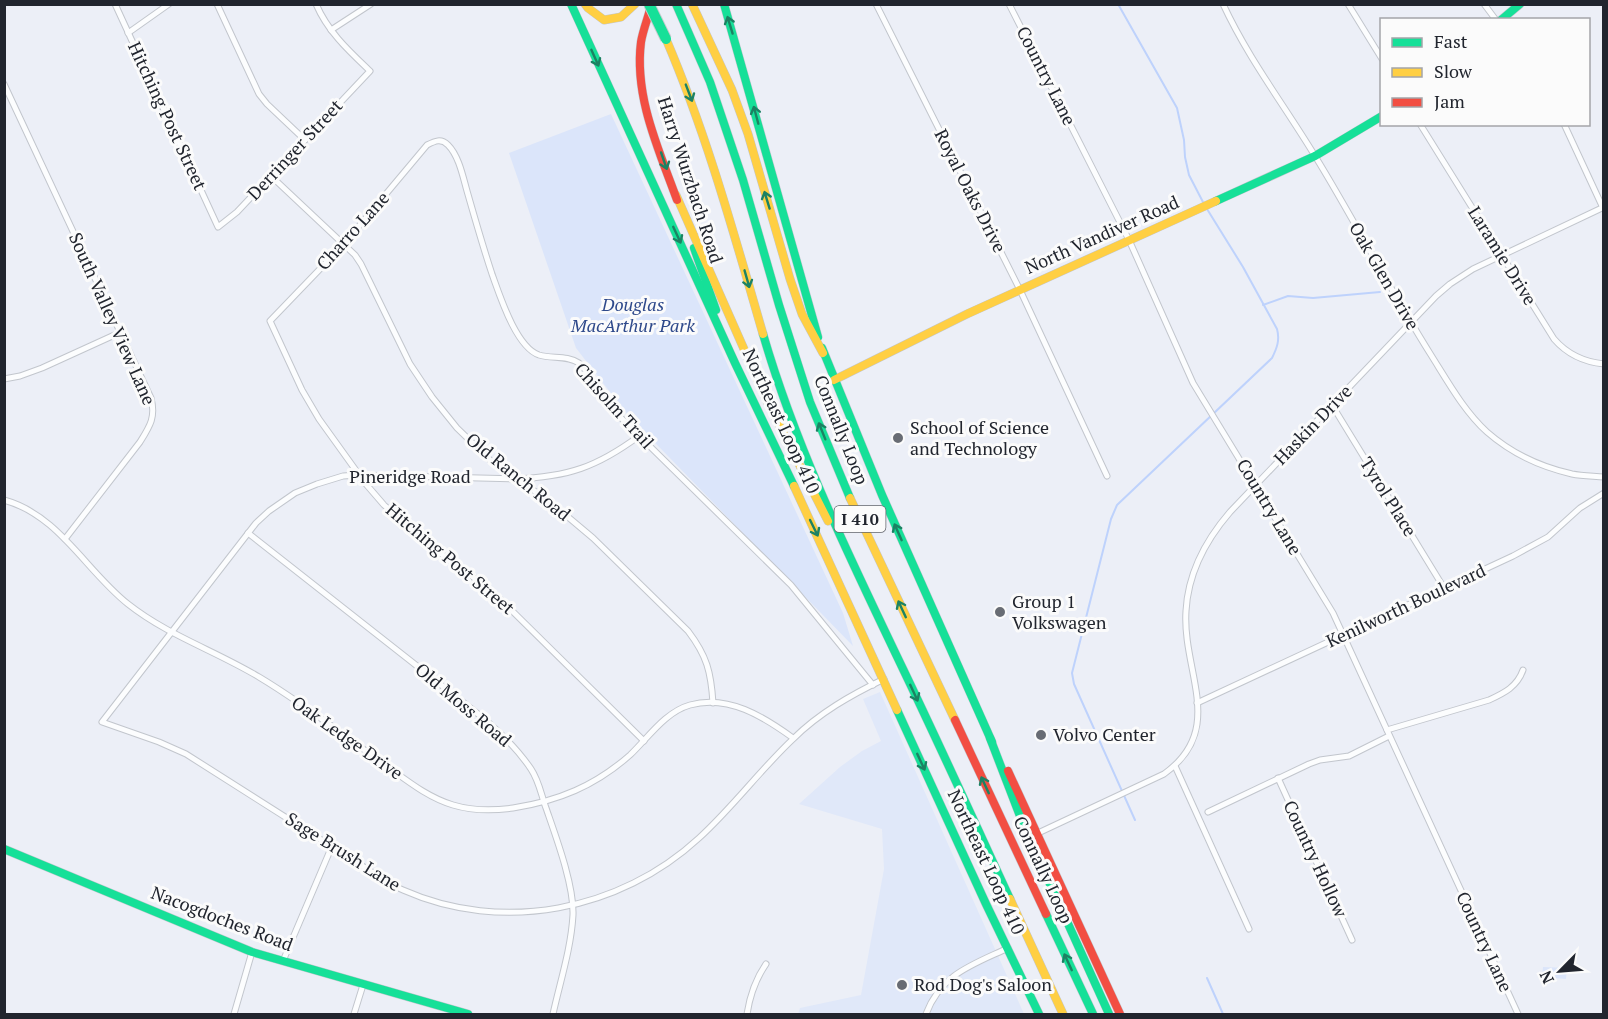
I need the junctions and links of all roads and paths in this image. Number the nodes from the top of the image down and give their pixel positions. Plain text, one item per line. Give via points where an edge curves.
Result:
1 (115, 4) edge
2 (169, 4) edge
3 (217, 4) edge
4 (316, 4) edge
5 (371, 4) edge
6 (571, 4) edge
7 (585, 4) edge
8 (634, 4) edge
9 (650, 4) edge
10 (676, 4) edge
11 (692, 4) edge
12 (724, 4) edge
13 (876, 4) edge
14 (1009, 4) edge
15 (1223, 4) edge
16 (1348, 4) edge
17 (1484, 4) edge
18 (1520, 4) edge
19 (1494, 18) edge
20 (1503, 18) edge
21 (331, 30) junction
22 (128, 33) junction
23 (1380, 56) edge
24 (4, 84) edge
25 (1380, 117) edge
26 (1421, 126) edge
27 (1565, 126) edge
28 (305, 140) junction
29 (434, 141) joint
30 (1315, 156) junction
31 (271, 176) junction
32 (676, 195) junction
33 (1603, 208) edge
34 (218, 227) joint
35 (1129, 240) junction
36 (344, 244) junction
37 (1502, 255) junction
38 (1020, 290) junction
39 (270, 321) joint
40 (1411, 323) junction
41 (121, 332) junction
42 (823, 353) junction
43 (735, 363) junction
44 (1604, 364) edge
45 (4, 379) edge
46 (834, 380) junction
47 (1332, 405) junction
48 (639, 436) junction
49 (358, 475) junction
50 (1107, 476) dead end
51 (1604, 477) edge
52 (515, 479) junction
53 (1256, 485) junction
54 (1604, 493) edge
55 (4, 500) edge
56 (248, 534) junction
57 (65, 539) junction
58 (1444, 588) junction
59 (873, 606) junction
60 (173, 631) junction
61 (1343, 635) junction
62 (1523, 670) dead end
63 (884, 679) junction
64 (873, 685) junction
65 (713, 703) junction
66 (1197, 703) junction
67 (102, 722) joint
68 (1388, 733) junction
69 (793, 738) junction
70 (990, 738) junction
71 (644, 741) junction
72 (1175, 766) junction
73 (1278, 778) junction
74 (544, 802) junction
75 (1208, 812) dead end
76 (1036, 834) junction
77 (332, 846) junction
78 (4, 849) edge
79 (573, 906) junction
80 (1249, 929) dead end
81 (1352, 940) dead end
82 (1008, 948) junction
83 (252, 952) junction
84 (283, 961) junction
85 (766, 964) dead end
86 (363, 985) junction
87 (234, 1014) edge
88 (354, 1014) edge
89 (468, 1014) edge
90 (553, 1014) edge
91 (747, 1014) edge
92 (926, 1014) edge
93 (1039, 1014) edge
94 (1063, 1014) edge
95 (1093, 1014) edge
96 (1109, 1014) edge
97 (1120, 1014) edge
98 (1518, 1014) edge

1 - 22 street, Hitching Post Street
2 - 22 street
3 - 28 street via 259,94
4 - 21 street
5 - 21 street
6 -> 43 main road, Northeast Loop 410
7 - 8 main road via 604,20 627,15
9 -> 32 main road, Harry Wurzbach Road via 641,43 641,76 646,111
9 -> 59 main road, I 410, bridge via 680,69 711,156 786,406
95 -> 10 main road, Connally Loop / I 410 via 843,483 810,402 710,82
42 -> 11 main road via 802,314 732,90
42 -> 12 main road
13 - 38 street, Royal Oaks Drive
14 - 35 street, Country Lane
15 - 30 street, Oak Glen Drive via 1252,59
16 - 23 street
17 - 19 street
18 - 20 main road
21 - 28 street, Derringer Street via 370,71
22 - 34 street, Hitching Post Street
24 - 41 street, South Valley View Lane
25 - 30 main road, North Vandiver Road
26 - 37 street, Laramie Drive
27 - 33 street
28 - 31 street, Derringer Street
29 - 36 street, Charro Lane
29 - 48 street, Chisolm Trail via 446,143 459,164 492,273 524,344 538,355 574,360 581,365 600,394
30 - 35 main road, North Vandiver Road
30 - 40 street, Oak Glen Drive
31 - 34 street, Derringer Street
31 - 36 street, Old Ranch Road
32 - 43 main road, Harry Wurzbach Road
32 - 59 main road via 766,399
33 - 37 street, Haskin Drive
35 - 38 main road, North Vandiver Road
35 - 53 street, Country Lane via 1193,383
36 - 39 street, Charro Lane
36 - 52 street, Old Ranch Road via 361,264 405,354 432,397 465,436
37 - 40 street, Haskin Drive via 1450,284
37 - 44 street, Laramie Drive via 1558,344 1579,358
38 - 46 main road, North Vandiver Road
38 - 50 street, Royal Oaks Drive
39 - 49 street, Hitching Post Street via 302,390
40 - 47 street, Haskin Drive
40 - 51 street, Oak Glen Drive via 1463,404 1501,443 1544,465 1573,474
41 - 45 street via 42,368
41 - 57 street, South Valley View Lane via 151,398 152,421
42 - 46 main road
43 -> 63 main road, Northeast Loop 410
70 -> 46 main road
47 - 53 street, Haskin Drive
47 - 58 street, Tyrol Place
48 - 52 street, Pineridge Road via 578,470
48 - 64 street, Chisolm Trail via 791,585
49 - 52 street, Pineridge Road
49 - 56 street, Pineridge Road via 330,479 295,494 269,511
49 - 71 street, Hitching Post Street via 425,542 498,597
52 - 65 street, Old Ranch Road via 593,538 688,631 709,668
53 - 61 street, Country Lane
53 - 66 street, Haskin Drive via 1212,534 1191,579 1185,633
54 - 58 street, Kenilworth Boulevard via 1580,508 1543,541
55 - 57 street, Oak Ledge Drive via 35,514
56 - 60 street, Pineridge Road
56 - 74 street, Old Moss Road via 500,732 532,771
57 - 60 street, Oak Ledge Drive via 127,603
58 - 61 street, Kenilworth Boulevard
59 -> 94 main road, I 410
60 - 67 street, Pineridge Road
60 - 74 street, Oak Ledge Drive via 260,677 427,795 463,808 486,810
61 - 66 street, Kenilworth Boulevard
61 - 68 street, Country Lane
62 - 68 street via 1516,683 1502,694
63 - 64 street, Sage Brush Lane
63 -> 82 main road, Northeast Loop 410
64 - 69 street, Sage Brush Lane via 834,705
65 - 69 street via 750,711
65 - 71 street, Oak Ledge Drive via 678,710
66 - 72 street, Haskin Drive via 1195,737
67 - 77 street, Sage Brush Lane via 186,754
68 - 73 street via 1350,756 1320,760
68 - 98 street, Country Lane
69 - 79 street, Sage Brush Lane via 686,849 646,876
70 - 76 main road
70 - 96 main road via 1025,829
71 - 74 street, Oak Ledge Drive via 615,768 590,784
72 - 76 street, Haskin Drive
72 - 80 street
73 - 75 street
73 - 81 street, Country Hollow
74 - 79 street, Old Moss Road
76 - 97 main road
77 - 79 street, Sage Brush Lane via 403,890 438,902 496,912
77 - 84 street
78 - 83 main road, Nacogdoches Road
79 - 90 street, Old Moss Road via 570,942
82 - 92 street via 954,974 938,991
82 - 93 main road, Northeast Loop 410
83 - 84 main road, Nacogdoches Road
83 - 87 street
84 - 86 main road, Nacogdoches Road
85 - 91 street via 750,993
86 - 88 street
86 - 89 main road, Nacogdoches Road

